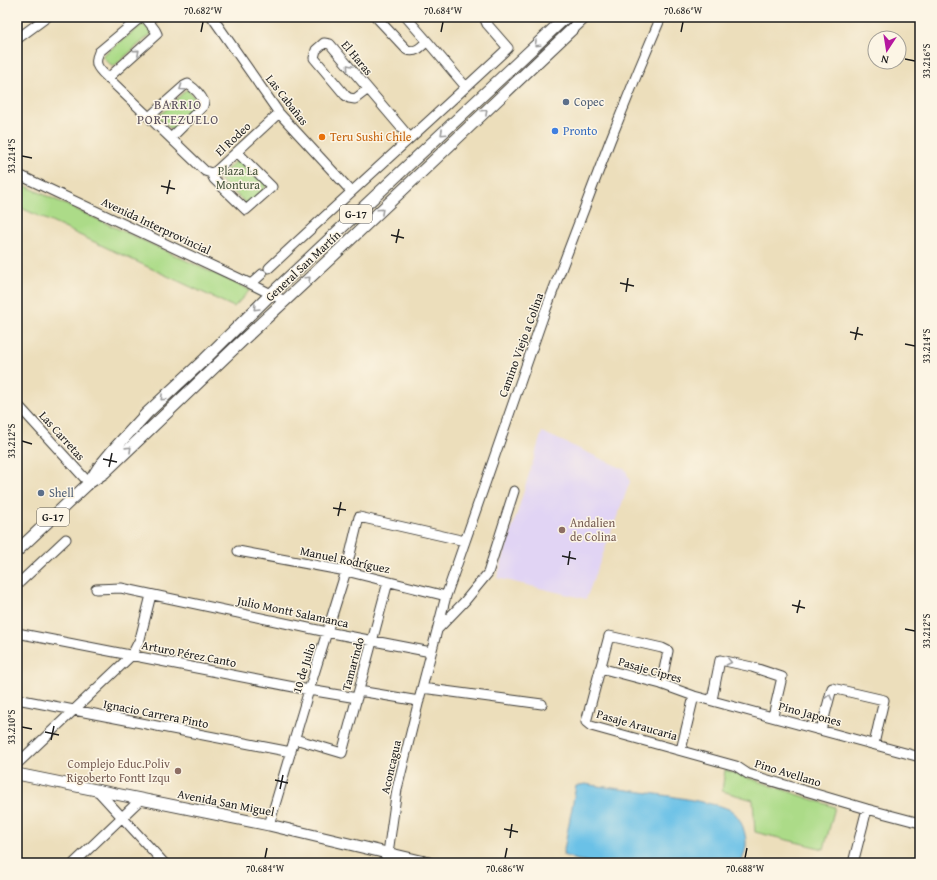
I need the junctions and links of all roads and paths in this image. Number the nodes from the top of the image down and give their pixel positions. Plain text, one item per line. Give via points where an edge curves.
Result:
1 (47, 17) edge
2 (141, 17) edge
3 (145, 17) edge
4 (212, 17) edge
5 (376, 17) edge
6 (406, 17) edge
7 (566, 17) edge
8 (585, 17) edge
9 (661, 17) edge
10 (483, 19) edge
11 (17, 39) edge
12 (427, 41) junction
13 (108, 78) junction
14 (466, 87) junction
15 (368, 89) junction
16 (279, 114) junction
17 (149, 117) junction
18 (171, 138) junction
19 (410, 138) junction
20 (237, 152) junction
21 (211, 173) junction
22 (17, 174) edge
23 (351, 191) junction
24 (251, 284) junction
25 (271, 294) junction
26 (284, 302) junction
27 (17, 404) edge
28 (89, 483) junction
29 (514, 491) dead end
30 (66, 539) dead end
31 (465, 541) junction
32 (17, 551) edge
33 (238, 551) dead end
34 (346, 571) junction
35 (388, 582) junction
36 (17, 585) edge
37 (96, 589) dead end
38 (150, 595) junction
39 (446, 596) junction
40 (437, 629) junction
41 (327, 632) junction
42 (17, 633) edge
43 (372, 641) junction
44 (431, 652) junction
45 (132, 655) junction
46 (600, 668) junction
47 (661, 684) junction
48 (422, 688) junction
49 (309, 690) junction
50 (358, 694) junction
51 (694, 696) junction
52 (17, 699) edge
53 (712, 700) junction
54 (419, 701) junction
55 (542, 704) dead end
56 (74, 711) junction
57 (773, 716) junction
58 (821, 730) junction
59 (295, 739) junction
60 (874, 744) junction
61 (681, 750) junction
62 (291, 752) junction
63 (920, 757) edge
64 (17, 764) edge
65 (17, 774) edge
66 (97, 790) junction
67 (141, 800) junction
68 (867, 809) junction
69 (122, 818) junction
70 (920, 823) edge
71 (269, 825) junction
72 (386, 858) edge
73 (74, 863) edge
74 (164, 863) edge
75 (429, 863) edge
76 (854, 863) edge

1 - 11 street
2 - 13 street, El Rodeo via 96,57 96,64
13 -> 3 street via 157,34
4 - 16 street, Las Cabañas
5 - 12 street via 407,50 417,50
6 - 12 street
7 -> 25 main road, General San Martín / G-17
26 -> 8 main road, General San Martín / G-17
9 - 31 street, Camino Viejo a Colina via 610,141 543,317
10 - 14 street via 508,48
12 - 14 street
13 - 17 street, El Rodeo
14 - 19 street
15 -> 15 street, El Haras via 330,44 324,43 316,50 314,58 349,98 355,99
15 - 19 street, El Haras
16 - 20 street, El Rodeo
16 - 23 street, Las Cabañas
17 - 18 street, El Rodeo
18 -> 17 street via 203,106 204,102 191,86 184,86
18 - 21 street, El Rodeo via 205,171
19 - 23 street
20 - 21 street, El Rodeo
20 - 21 street via 272,187 246,210
22 - 24 street, Avenida Interprovincial
23 - 24 street
24 - 25 street, Avenida Interprovincial
25 - 26 street, Avenida Interprovincial
25 -> 28 main road, General San Martín / G-17 via 147,413
28 -> 26 main road, General San Martín / G-17 via 104,473
27 - 28 street, Las Carretas
28 - 32 main road, General San Martín / G-17
29 - 40 street via 488,573
30 - 36 street
31 - 34 street, 10 de Julio via 358,517
31 - 39 street, Camino Viejo a Colina
33 - 34 street, Manuel Rodríguez
34 - 35 street, Manuel Rodríguez
34 - 41 street, 10 de Julio
35 - 39 street, Manuel Rodríguez
35 - 43 street, Tamarindo
37 - 38 street, Julio Montt Salamanca via 121,588
38 - 41 street, Julio Montt Salamanca
38 - 45 street via 140,639
39 - 40 street, Camino Viejo a Colina
40 - 44 street, Camino Viejo a Colina
41 - 43 street, Julio Montt Salamanca
41 - 49 street, 10 de Julio
42 - 45 street, Arturo Pérez Canto
43 - 44 street, Julio Montt Salamanca
43 - 50 street, Tamarindo
44 - 48 street, Camino Viejo a Colina
45 - 49 street, Arturo Pérez Canto
45 - 56 street
46 - 47 street, Pasaje Cipres
46 - 47 street via 610,636 662,648 668,651
46 - 61 street, Pasaje Araucaria via 586,722 591,726
47 - 51 street, Pasaje Cipres
48 - 54 street, Aconcagua
48 - 55 street
49 - 50 street, Arturo Pérez Canto
49 - 59 street, 10 de Julio
50 - 54 street, Arturo Pérez Canto
50 - 59 street, Tamarindo via 342,753
51 - 53 street, Pino Japones
51 - 61 street
52 - 56 street, Ignacio Carrera Pinto
53 - 57 street, Pino Japones
53 -> 57 street via 720,660 752,668 782,677
54 - 72 street, Aconcagua via 397,789
56 - 62 street, Ignacio Carrera Pinto
56 - 64 street
57 - 58 street, Pino Japones
58 - 60 street, Pino Japones
58 -> 60 street via 832,688 884,700
59 - 62 street, 10 de Julio
60 - 63 street, Pino Japones
61 - 68 street, Pino Avellano via 736,766 748,774
62 - 71 street, 10 de Julio
65 - 66 main road, Avenida San Miguel
66 - 67 main road, Avenida San Miguel
66 - 69 street
67 - 69 street
67 - 71 main road, Avenida San Miguel
68 - 70 street, Pino Avellano
68 - 76 street
69 - 73 street
69 - 74 street
71 - 72 main road, Avenida San Miguel
72 - 75 main road, Avenida San Miguel

